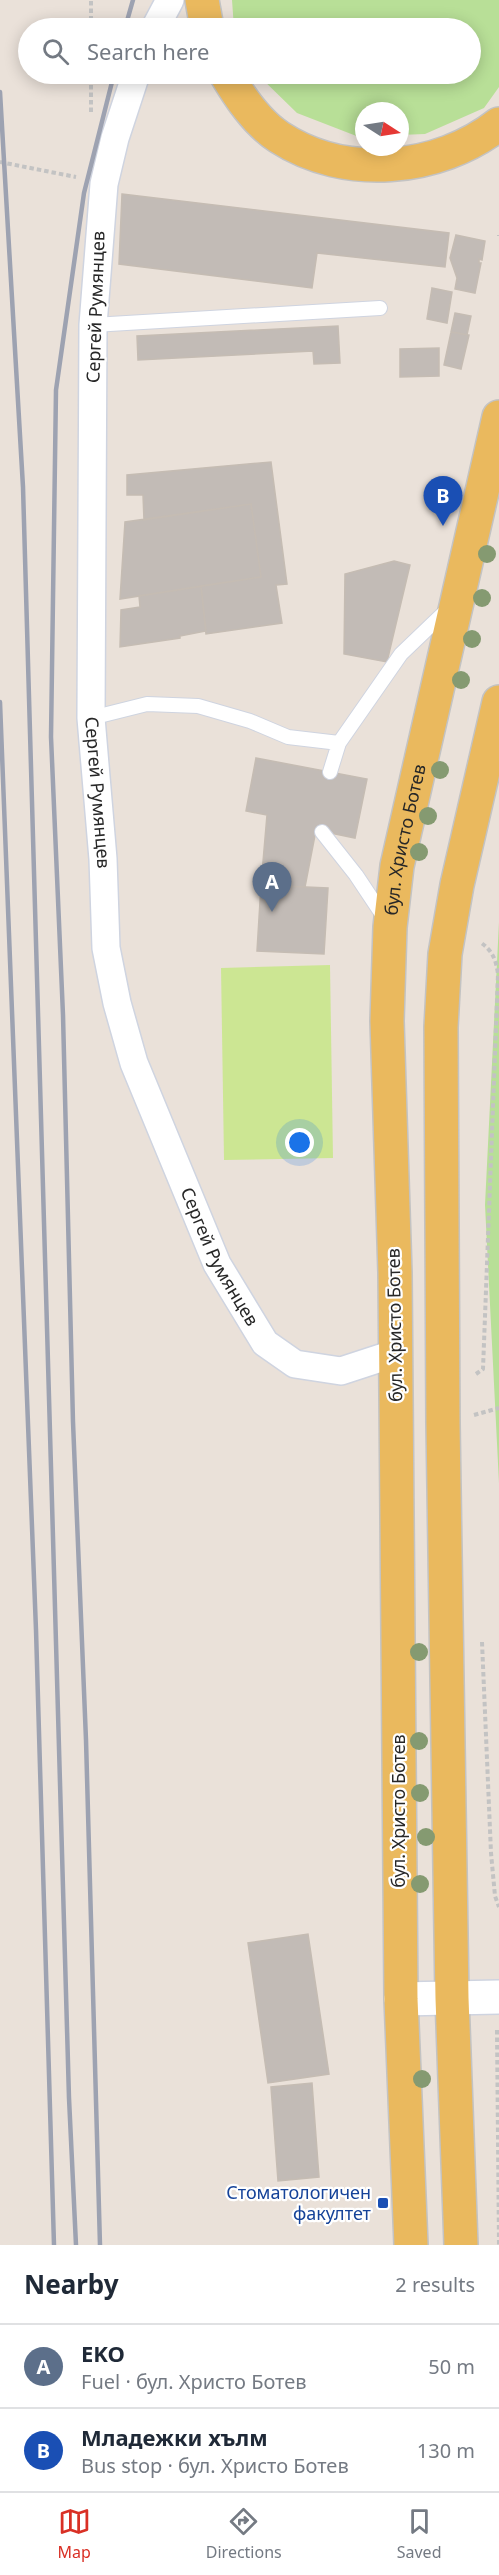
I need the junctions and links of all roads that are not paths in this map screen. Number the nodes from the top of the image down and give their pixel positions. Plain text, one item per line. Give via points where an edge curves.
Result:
1 (170, 0) edge
2 (201, 0) edge
3 (160, 18) edge
4 (205, 18) edge
5 (133, 84) edge
6 (232, 84) edge
7 (499, 124) edge
8 (380, 308) dead end
9 (93, 325) junction
10 (499, 417) edge
11 (455, 602) junction
12 (499, 702) edge
13 (91, 718) junction
14 (339, 743) junction
15 (330, 772) dead end
16 (322, 832) dead end
17 (390, 927) junction
18 (396, 1353) junction
19 (499, 1996) edge
20 (452, 1998) junction
21 (401, 1999) junction
22 (411, 2245) edge
23 (461, 2245) edge

1 - 3 street
2 - 4 main road
5 - 9 street, Сергей Румянцев via 104,184
6 - 7 main road via 277,136 304,151 361,164 399,164 434,158 465,146
8 - 9 lane
9 - 13 street, Сергей Румянцев
10 - 11 main road, бул. Христо Ботев
11 - 14 lane via 401,654
11 - 17 main road, бул. Христо Ботев via 397,866
12 - 20 main road via 455,897 445,954 441,1027
13 - 14 lane via 147,704 198,706 288,737
13 - 18 street, Сергей Румянцев via 106,948 117,1003 134,1063 217,1264 265,1343 295,1364 341,1371
14 - 15 lane
16 - 17 lane
17 - 18 main road, бул. Христо Ботев via 387,1021
18 - 21 main road, бул. Христо Ботев
19 - 20 street
20 - 21 street
20 - 23 main road
21 - 22 main road, бул. Христо Ботев

